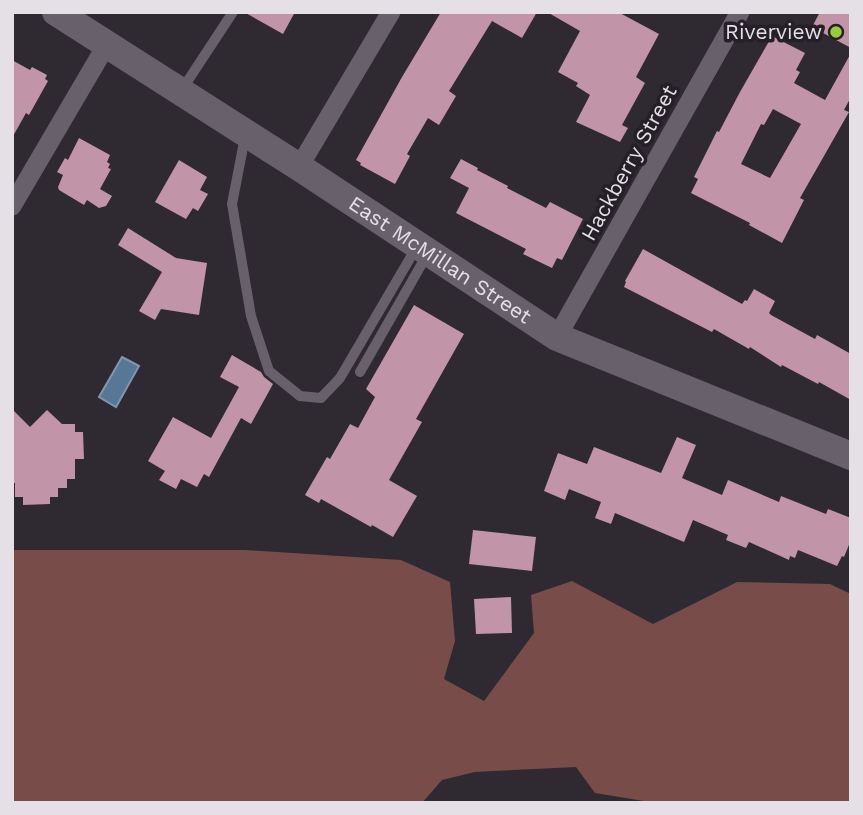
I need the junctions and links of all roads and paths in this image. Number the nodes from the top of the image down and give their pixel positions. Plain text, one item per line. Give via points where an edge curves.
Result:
1 (57, 12) edge
2 (233, 12) edge
3 (391, 12) edge
4 (740, 12) edge
5 (107, 44) junction
6 (180, 92) junction
7 (246, 133) junction
8 (299, 167) junction
9 (12, 206) edge
10 (423, 249) junction
11 (557, 337) junction
12 (360, 372) dead end
13 (851, 456) edge

1 - 5 street, East McMillan Street
2 - 6 lane
3 - 8 street
4 - 11 street, Hackberry Street
5 - 6 street, East McMillan Street
5 - 9 street
6 - 7 street, East McMillan Street
7 - 8 street, East McMillan Street
7 - 10 lane via 232,204 251,316 268,371 300,396 321,398 341,378
8 - 10 street, East McMillan Street
10 - 11 street, East McMillan Street
10 - 12 lane
11 - 13 street, East McMillan Street

